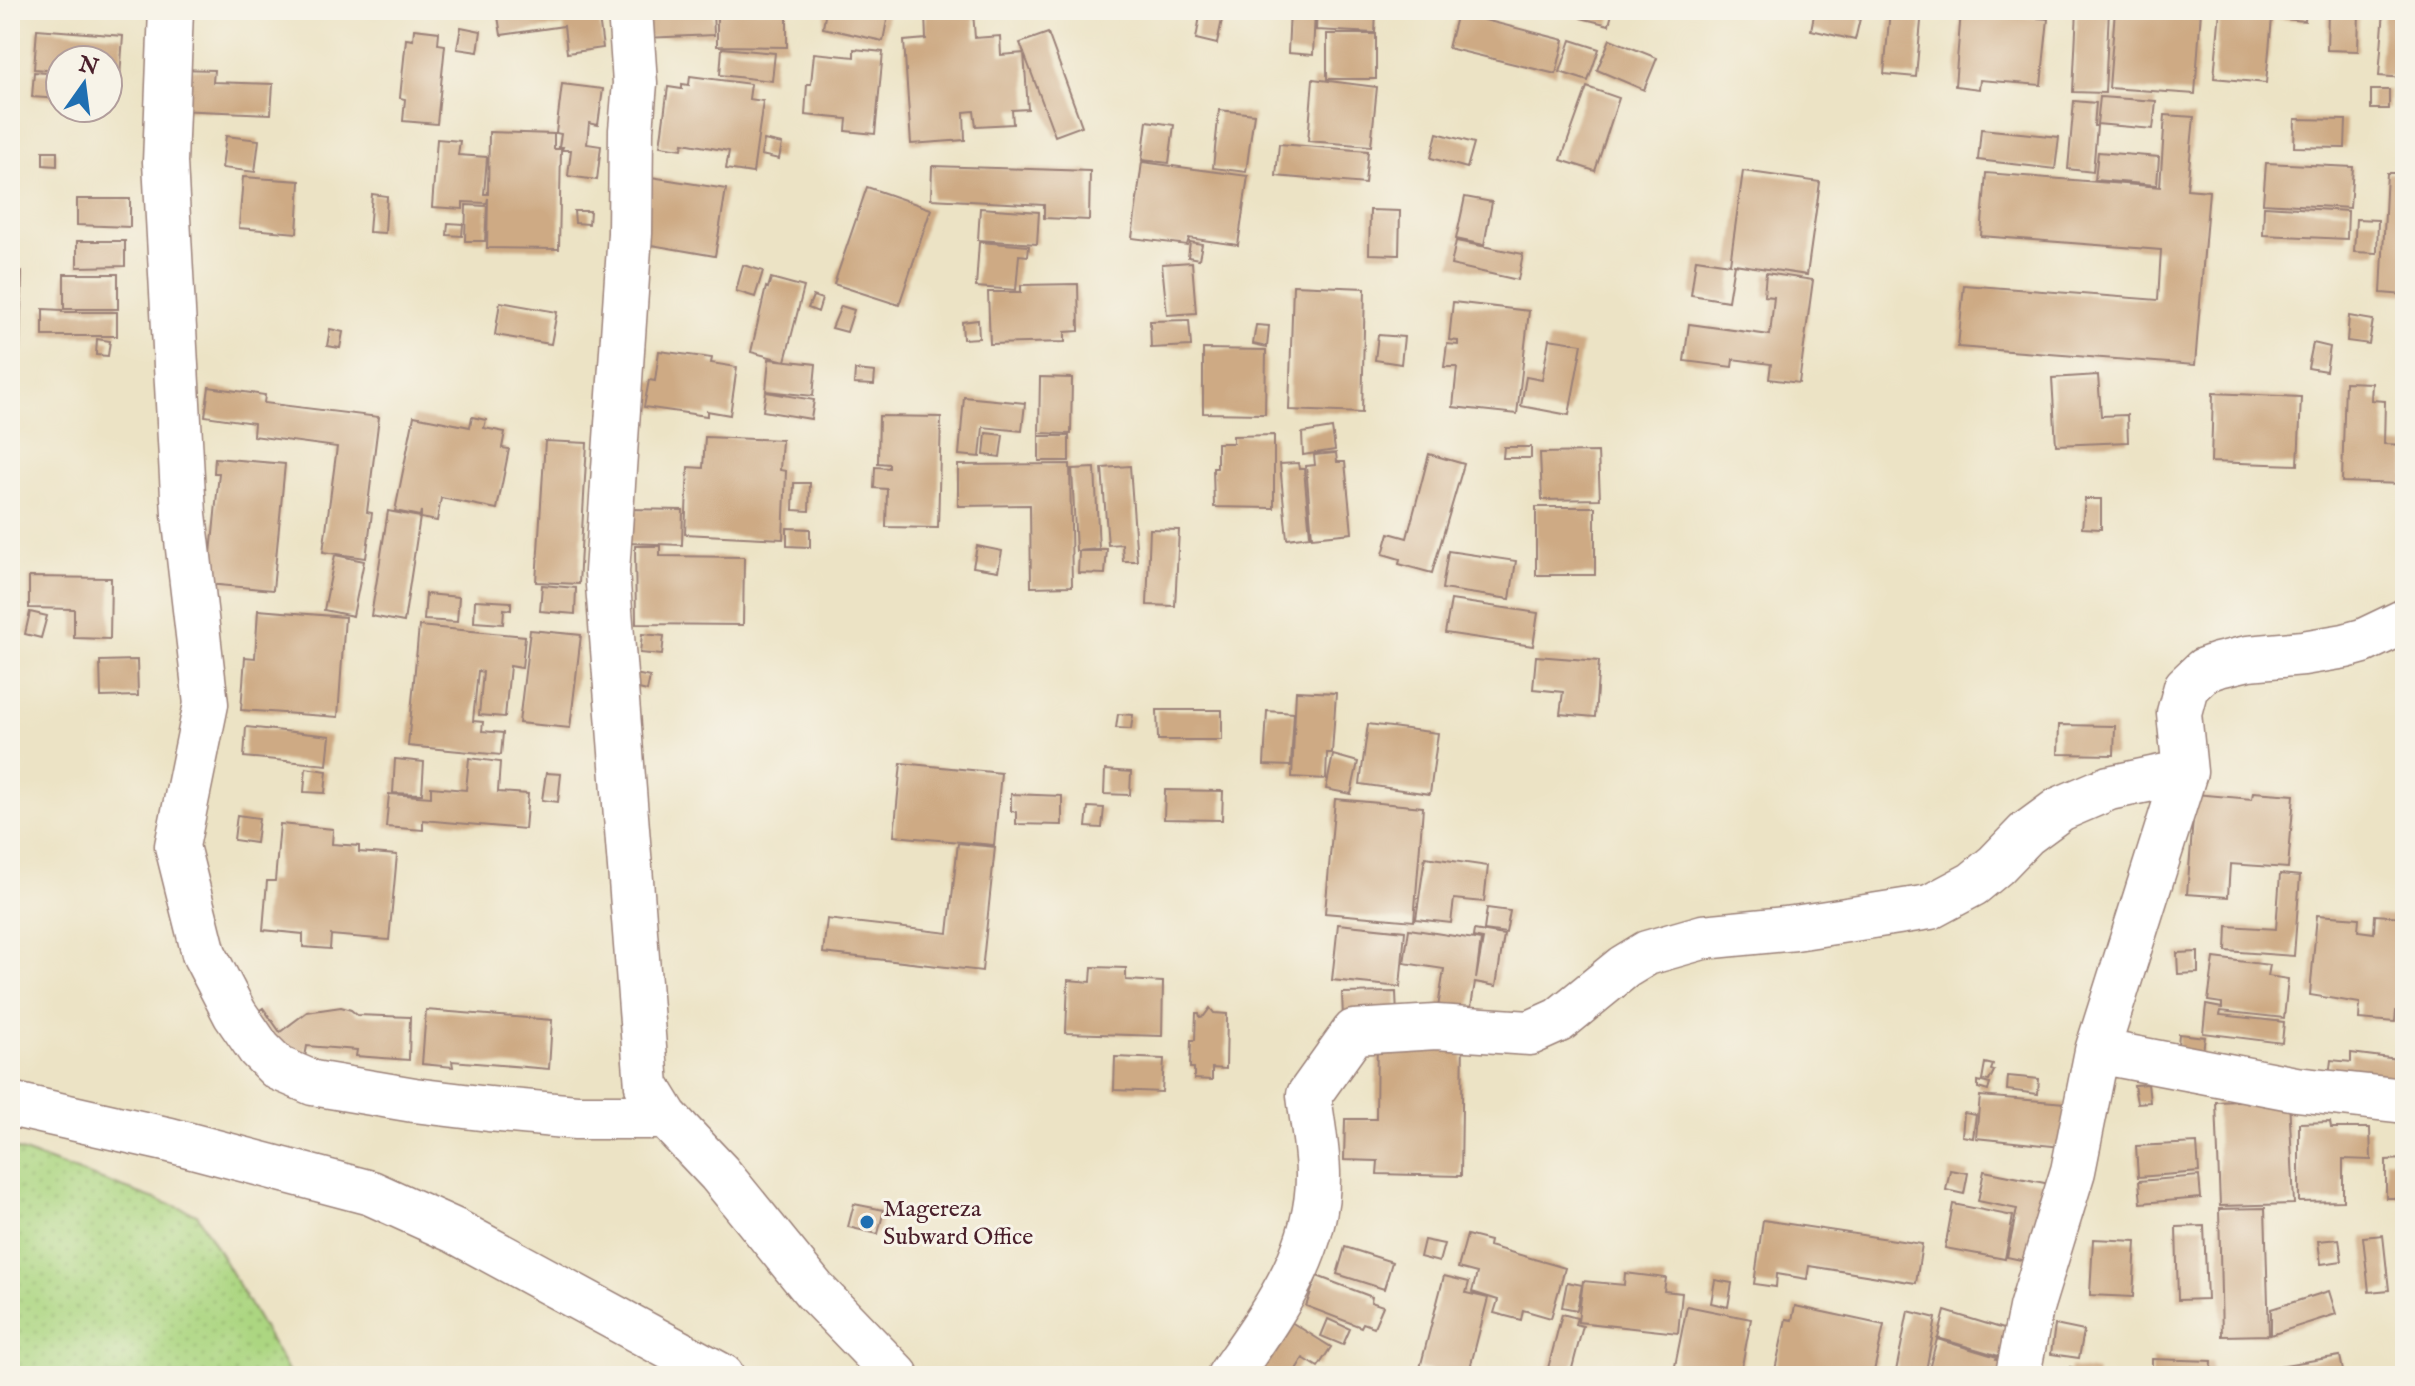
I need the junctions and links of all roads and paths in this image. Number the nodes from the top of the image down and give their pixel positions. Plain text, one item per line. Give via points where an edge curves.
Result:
1 (171, 10) edge
2 (630, 10) edge
3 (2405, 621) edge
4 (2185, 772) junction
5 (2097, 1051) junction
6 (2405, 1101) edge
7 (10, 1104) edge
8 (666, 1117) junction
9 (722, 1376) edge
10 (897, 1376) edge
11 (1229, 1376) edge
12 (2021, 1376) edge

1 - 8 street via 165,162 184,514 206,704 177,846 204,954 259,1049 278,1068 313,1083 489,1109 576,1117
2 - 8 street via 635,83 630,233 607,572 644,1063 647,1086
3 - 4 street via 2345,646 2248,658 2204,670 2180,700
4 - 5 street
4 - 11 street via 2118,785 2060,809 1973,884 1930,907 1703,937 1647,953 1559,1020 1530,1033 1436,1027 1354,1032 1309,1095 1318,1174 1304,1253 1283,1297
5 - 6 street via 2296,1089
5 - 12 street via 2073,1171 2031,1308
7 - 9 street via 371,1193 455,1231
8 - 10 street via 814,1290

